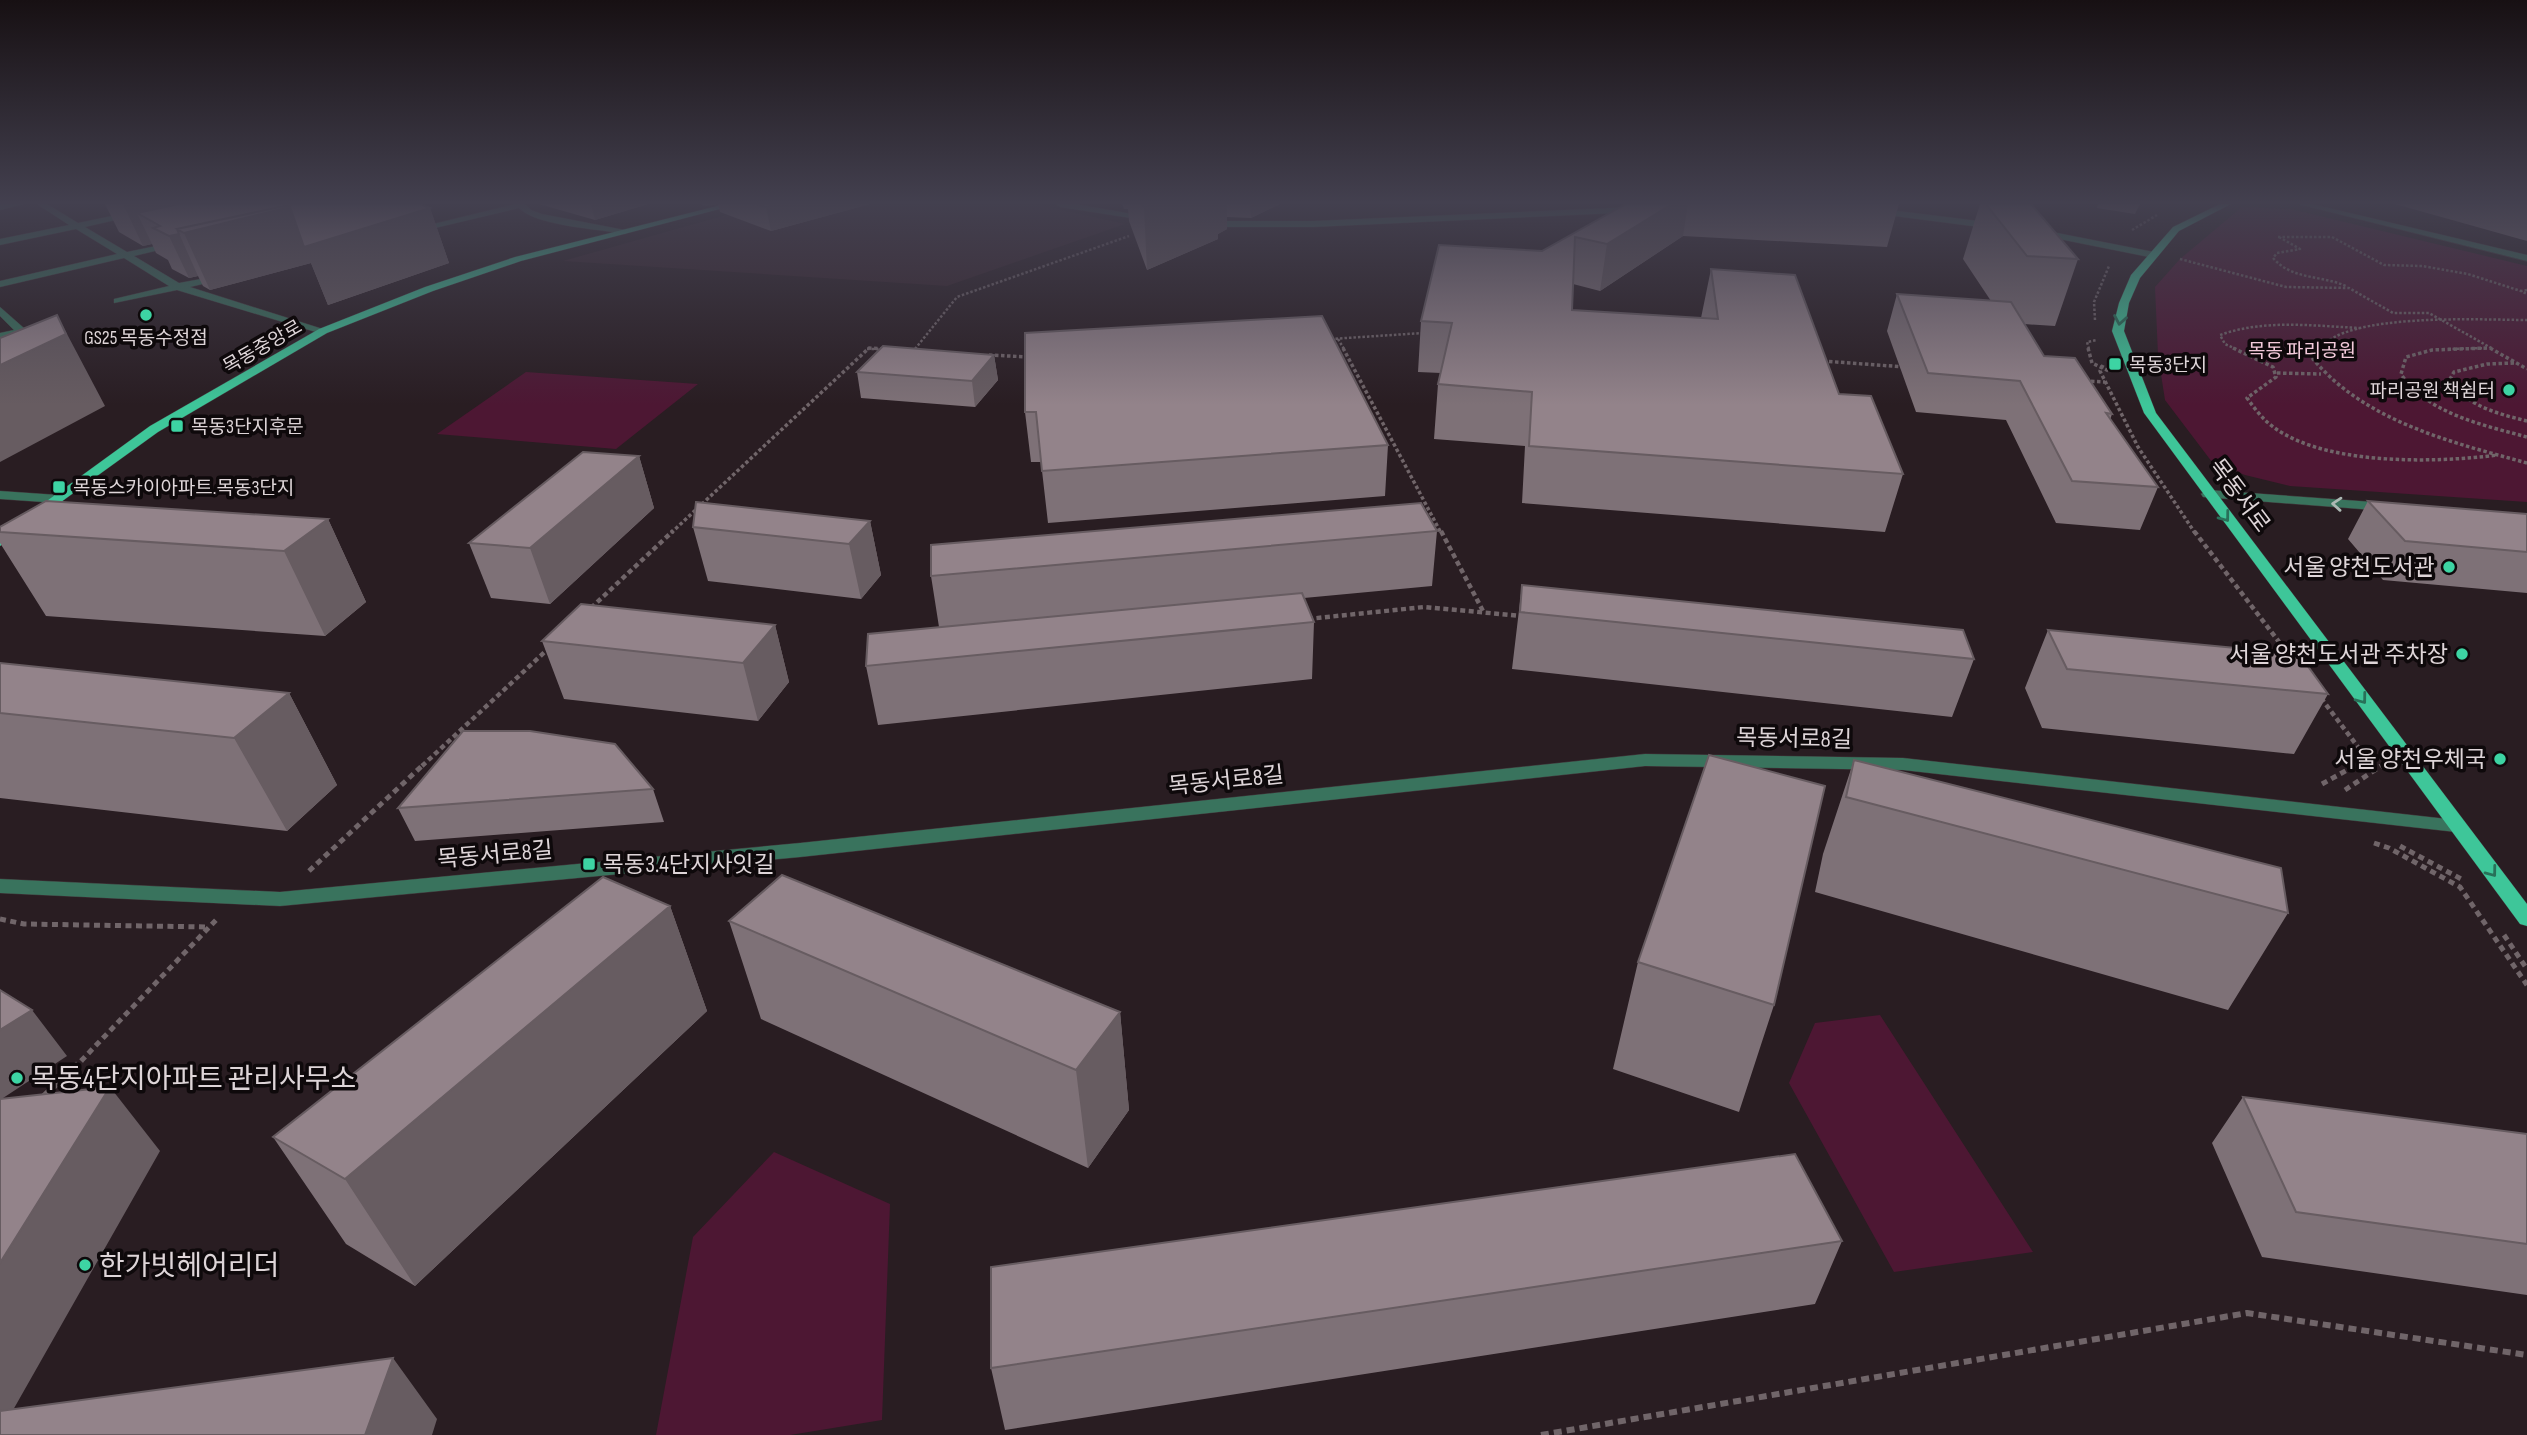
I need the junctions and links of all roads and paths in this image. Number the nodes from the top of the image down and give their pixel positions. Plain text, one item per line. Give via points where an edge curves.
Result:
1 (59, 271) edge
2 (151, 271) edge
3 (482, 271) edge
4 (1031, 271) edge
5 (2107, 271) edge
6 (2140, 271) edge
7 (2227, 271) edge
8 (2291, 271) edge
9 (2455, 271) edge
10 (231, 274) edge
11 (0, 284) edge
12 (178, 287) junction
13 (2349, 288) junction
14 (2527, 292) edge
15 (118, 300) dead end
16 (0, 310) edge
17 (2441, 320) junction
18 (2527, 320) edge
19 (2095, 324) dead end
20 (2360, 328) junction
21 (23, 331) junction
22 (323, 331) junction
23 (1435, 333) edge
24 (0, 336) edge
25 (2095, 336) dead end
26 (1338, 339) junction
27 (1324, 340) edge
28 (2101, 345) dead end
29 (2491, 348) junction
30 (891, 350) edge
31 (903, 350) edge
32 (914, 351) junction
33 (927, 352) edge
34 (2102, 354) dead end
35 (49, 355) edge
36 (980, 355) edge
37 (1033, 358) edge
38 (1810, 360) edge
39 (2516, 363) junction
40 (1905, 367) dead end
41 (2527, 369) edge
42 (2277, 373) junction
43 (2322, 374) junction
44 (2078, 380) edge
45 (2105, 382) junction
46 (2527, 421) edge
47 (2527, 437) edge
48 (2498, 455) junction
49 (2527, 463) edge
50 (2208, 494) junction
51 (0, 495) edge
52 (58, 499) junction
53 (2407, 509) edge
54 (0, 541) edge
55 (1483, 611) junction
56 (585, 614) edge
57 (1524, 616) edge
58 (1302, 620) edge
59 (554, 643) edge
60 (2292, 659) edge
61 (2317, 693) edge
62 (2314, 785) dead end
63 (2456, 826) junction
64 (2375, 836) dead end
65 (2362, 839) dead end
66 (0, 886) edge
67 (238, 897) junction
68 (280, 899) junction
69 (2485, 910) dead end
70 (0, 919) edge
71 (2527, 919) edge
72 (209, 927) junction
73 (2501, 931) dead end
74 (2527, 969) edge
75 (2527, 985) edge
76 (43, 1100) edge
77 (2527, 1355) edge
78 (1541, 1435) edge

1 - 11 street
2 - 12 street
3 - 22 main road, 목동중앙로
4 - 32 path via 957,297
5 - 19 path via 2094,302
6 -> 50 main road, 목동서로 via 2124,303 2118,331 2150,413
7 - 13 path via 2286,286
8 - 13 path
9 - 14 path
10 - 12 street
12 - 15 street
12 - 22 street
13 - 17 path via 2393,313 2429,313
16 - 21 street
17 - 18 path
17 - 20 path
17 - 29 path
20 - 42 path via 2259,325 2220,335 2225,344 2262,360
20 - 43 path via 2326,341 2315,351 2313,359
21 - 24 street
21 - 35 street
22 - 52 main road, 목동중앙로 via 154,429
23 - 26 path
25 - 28 path
26 - 27 path
26 - 55 path
29 - 39 path
29 - 47 path via 2419,353 2406,357 2402,374 2410,387 2429,401
30 - 56 path via 869,348
31 - 32 path
32 - 33 path
34 - 45 path via 2100,371
36 - 37 path
38 - 40 path
39 - 41 path
39 - 46 path via 2468,367 2454,372 2450,379 2460,394
42 - 43 path
42 - 48 path via 2247,398 2261,418 2286,437 2350,454 2389,458 2471,460
43 - 48 path via 2340,389 2410,425
44 - 45 path
45 - 60 path via 2158,482
48 - 49 path
53 -> 50 street
50 -> 63 main road, 목동서로
51 - 52 street
52 - 54 main road, 목동중앙로
55 - 57 path
55 - 58 path via 1424,607
59 - 68 path
61 - 62 path via 2367,759 2327,784
63 - 68 street, 목동서로8길 via 1903,764 1645,760 800,850
63 -> 71 main road, 목동서로
64 - 69 path via 2462,879
65 - 75 path via 2389,848 2460,887
66 - 67 street, 목동서로8길
67 - 68 street, 목동서로8길
67 - 72 path
70 - 72 path via 24,924
72 - 76 path
73 - 74 path
77 - 78 path via 2247,1312

